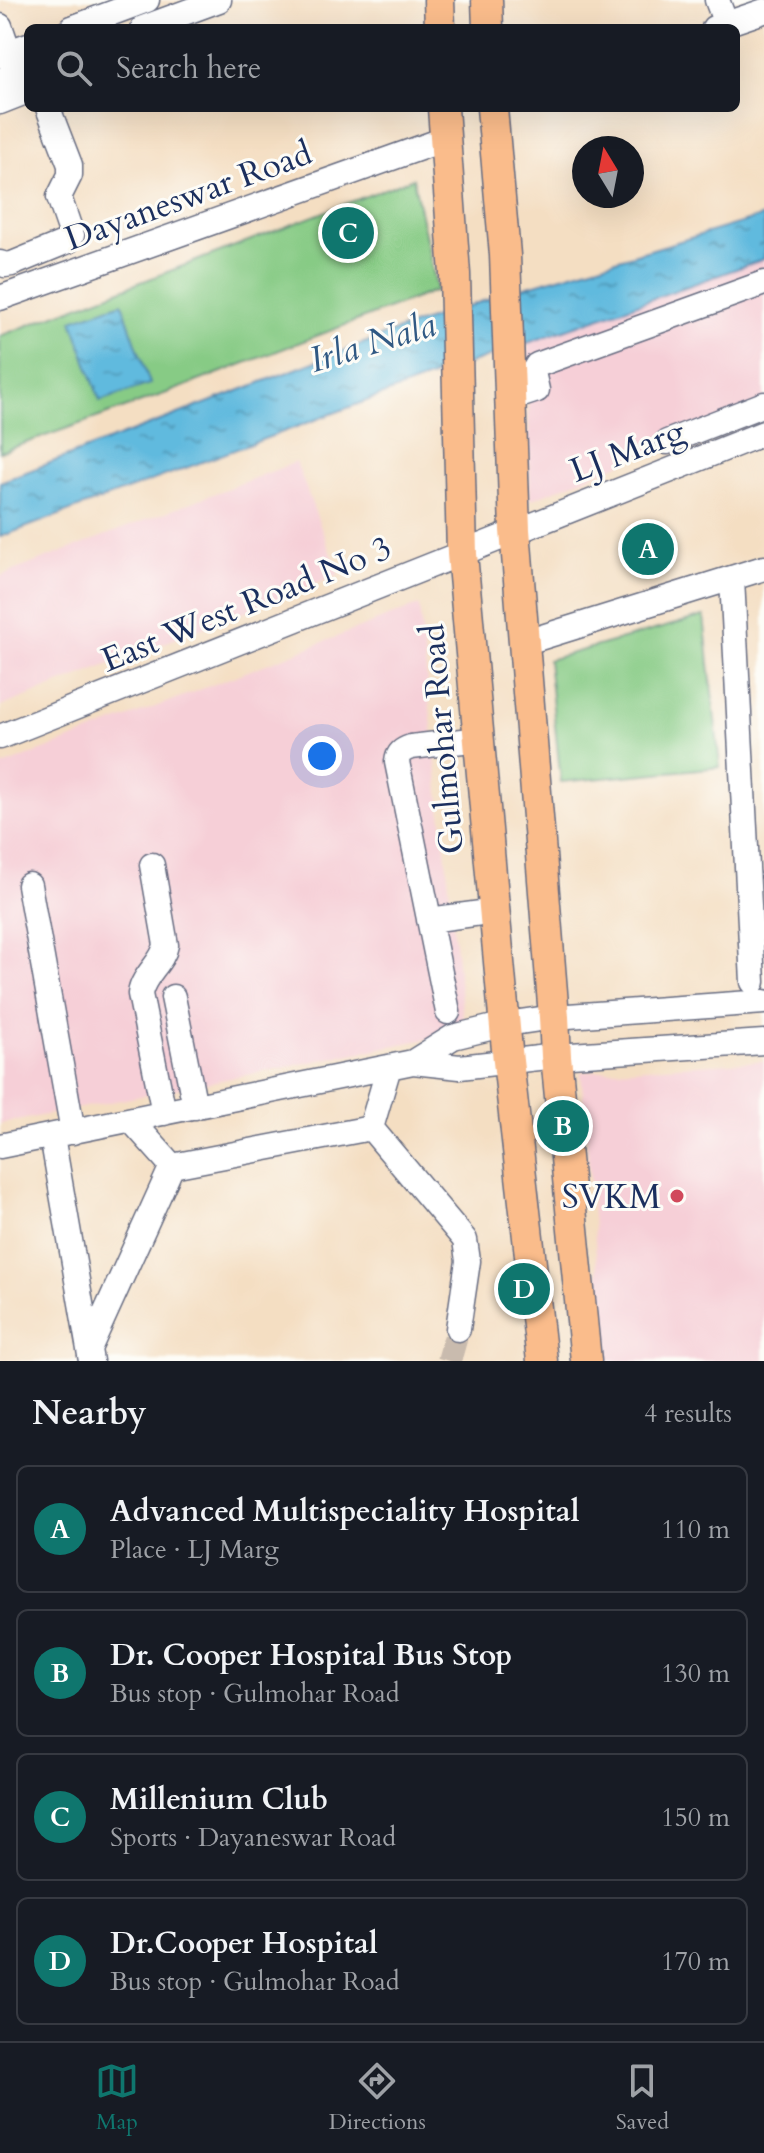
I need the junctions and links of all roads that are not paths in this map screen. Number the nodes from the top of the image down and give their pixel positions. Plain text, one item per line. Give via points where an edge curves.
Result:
1 (147, 0) edge
2 (219, 0) edge
3 (439, 0) edge
4 (487, 0) edge
5 (717, 0) edge
6 (764, 11) edge
7 (83, 24) edge
8 (154, 24) edge
9 (440, 24) edge
10 (488, 24) edge
11 (720, 24) edge
12 (726, 24) edge
13 (0, 27) edge
14 (12, 51) edge
15 (24, 71) edge
16 (0, 80) edge
17 (24, 93) edge
18 (0, 102) edge
19 (50, 112) edge
20 (443, 112) edge
21 (492, 112) edge
22 (445, 139) junction
23 (0, 263) edge
24 (764, 283) edge
25 (0, 298) edge
26 (510, 399) junction
27 (764, 404) edge
28 (764, 433) edge
29 (687, 463) junction
30 (515, 530) junction
31 (462, 554) junction
32 (764, 568) edge
33 (732, 579) junction
34 (523, 643) junction
35 (0, 737) edge
36 (480, 739) junction
37 (152, 865) dead end
38 (29, 885) dead end
39 (496, 911) junction
40 (429, 920) junction
41 (758, 992) edge
42 (173, 997) dead end
43 (448, 1012) dead end
44 (554, 1017) junction
45 (506, 1024) junction
46 (764, 1042) edge
47 (556, 1056) junction
48 (508, 1061) junction
49 (413, 1062) junction
50 (389, 1067) junction
51 (195, 1107) junction
52 (164, 1113) junction
53 (131, 1120) junction
54 (371, 1128) junction
55 (63, 1134) junction
56 (0, 1146) edge
57 (172, 1166) junction
58 (458, 1329) tunnel mouth
59 (90, 1355) edge
60 (542, 1361) edge
61 (586, 1361) edge

1 - 7 street
2 - 8 street
3 - 9 main road
4 - 10 main road
5 - 11 street
6 - 12 street
13 - 14 street
15 - 16 street
17 - 18 street
19 - 23 street via 70,165 59,197 72,235 12,264
20 - 22 main road, Gulmohar Road
21 - 26 main road
22 - 25 street, Dayaneswar Road
22 - 31 main road, Gulmohar Road via 455,274
24 - 26 street via 537,365 537,390
26 - 30 main road
27 - 29 street via 672,440
28 - 29 street, LJ Marg
29 - 30 street, LJ Marg
30 - 31 street, East West Road No 3
30 - 34 main road
31 - 35 street, East West Road No 3
31 - 36 main road, Gulmohar Road
32 - 33 street
33 - 34 street
33 - 41 street
34 - 44 main road
36 - 39 main road, Gulmohar Road
36 - 40 street via 411,747 398,757
37 - 52 street via 166,945 140,994
38 - 55 street
39 - 40 street
39 - 45 main road, Gulmohar Road
40 - 43 street
41 - 44 street
42 - 51 street
44 - 45 street
44 - 47 main road
45 - 48 main road, Gulmohar Road
45 - 49 street via 453,1037
46 - 47 street
47 - 48 street
47 - 61 main road
48 - 49 street via 460,1067
48 - 60 main road, Gulmohar Road
49 - 50 street
50 - 51 street
50 - 54 street
51 - 52 street
52 - 53 street
53 - 55 street
53 - 57 street
54 - 57 street
54 - 58 street via 465,1240 468,1261
55 - 56 street
55 - 59 street
57 - 59 street

